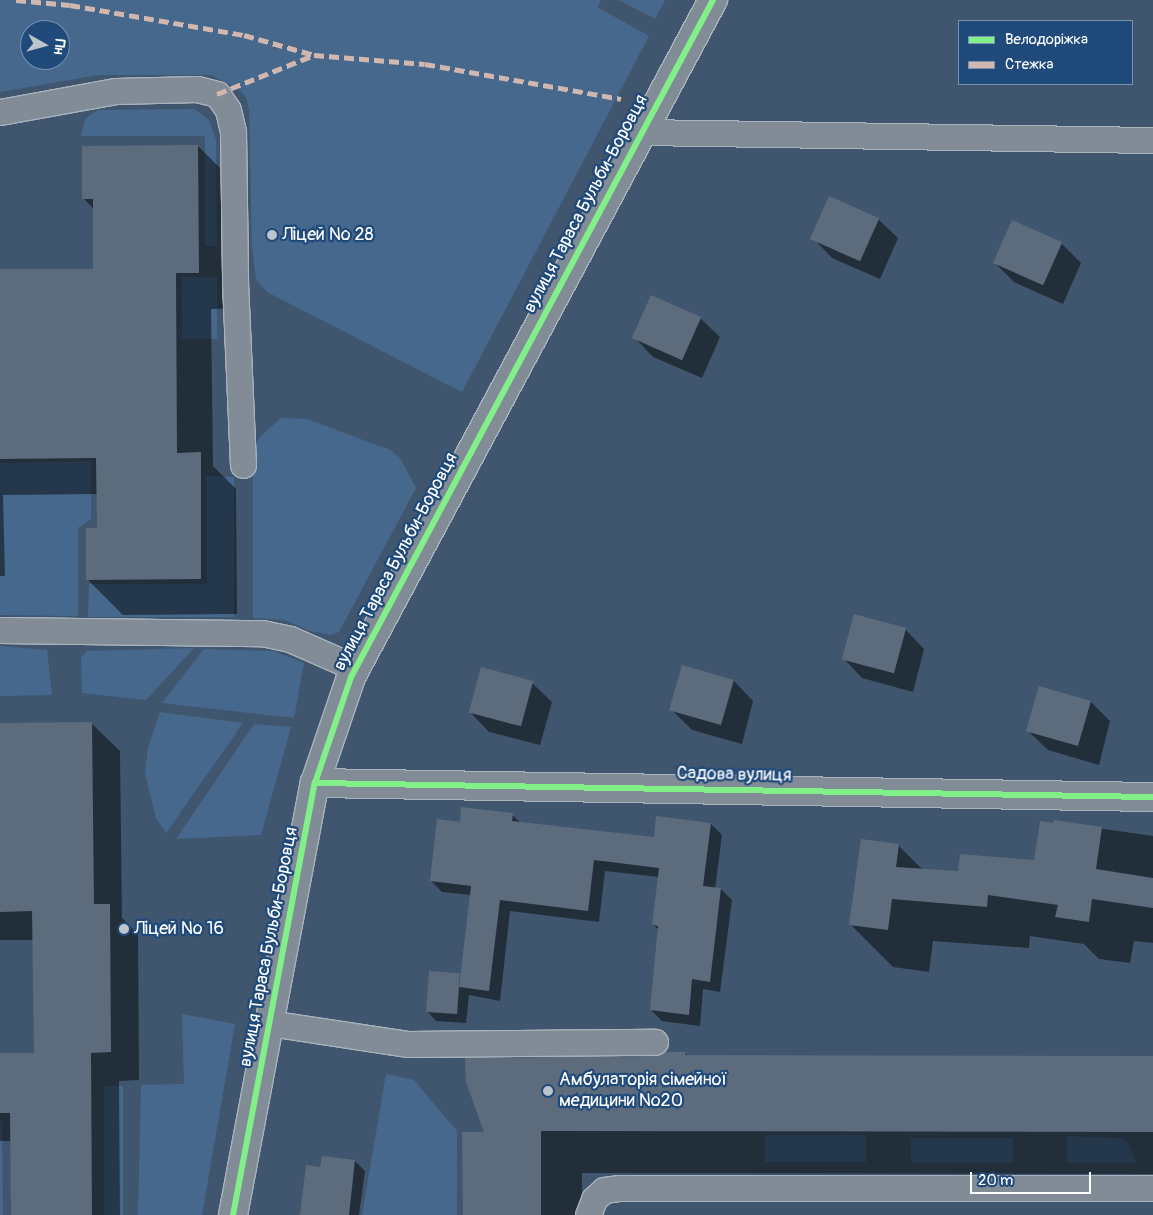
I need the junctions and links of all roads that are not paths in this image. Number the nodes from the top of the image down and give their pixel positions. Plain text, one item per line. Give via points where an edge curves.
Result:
1 (713, 0) edge
2 (0, 112) edge
3 (641, 132) junction
4 (1153, 140) edge
5 (243, 465) dead end
6 (0, 630) edge
7 (356, 668) junction
8 (315, 782) junction
9 (1153, 797) edge
10 (270, 1023) junction
11 (654, 1042) dead end
12 (1153, 1188) edge
13 (233, 1215) edge
14 (588, 1215) edge

1 - 3 street, вулиця Тараса Бульби-Боровця
2 - 5 lane via 116,91 197,89 217,94 228,110 233,132 235,282
3 - 4 lane
3 - 7 street, вулиця Тараса Бульби-Боровця
6 - 7 lane via 262,633 290,639
7 - 8 street, вулиця Тараса Бульби-Боровця
8 - 9 street, Садова вулиця
8 - 10 street, вулиця Тараса Бульби-Боровця
10 - 11 lane via 408,1044
10 - 13 street, вулиця Тараса Бульби-Боровця
12 - 14 lane via 618,1188 604,1190 594,1198

